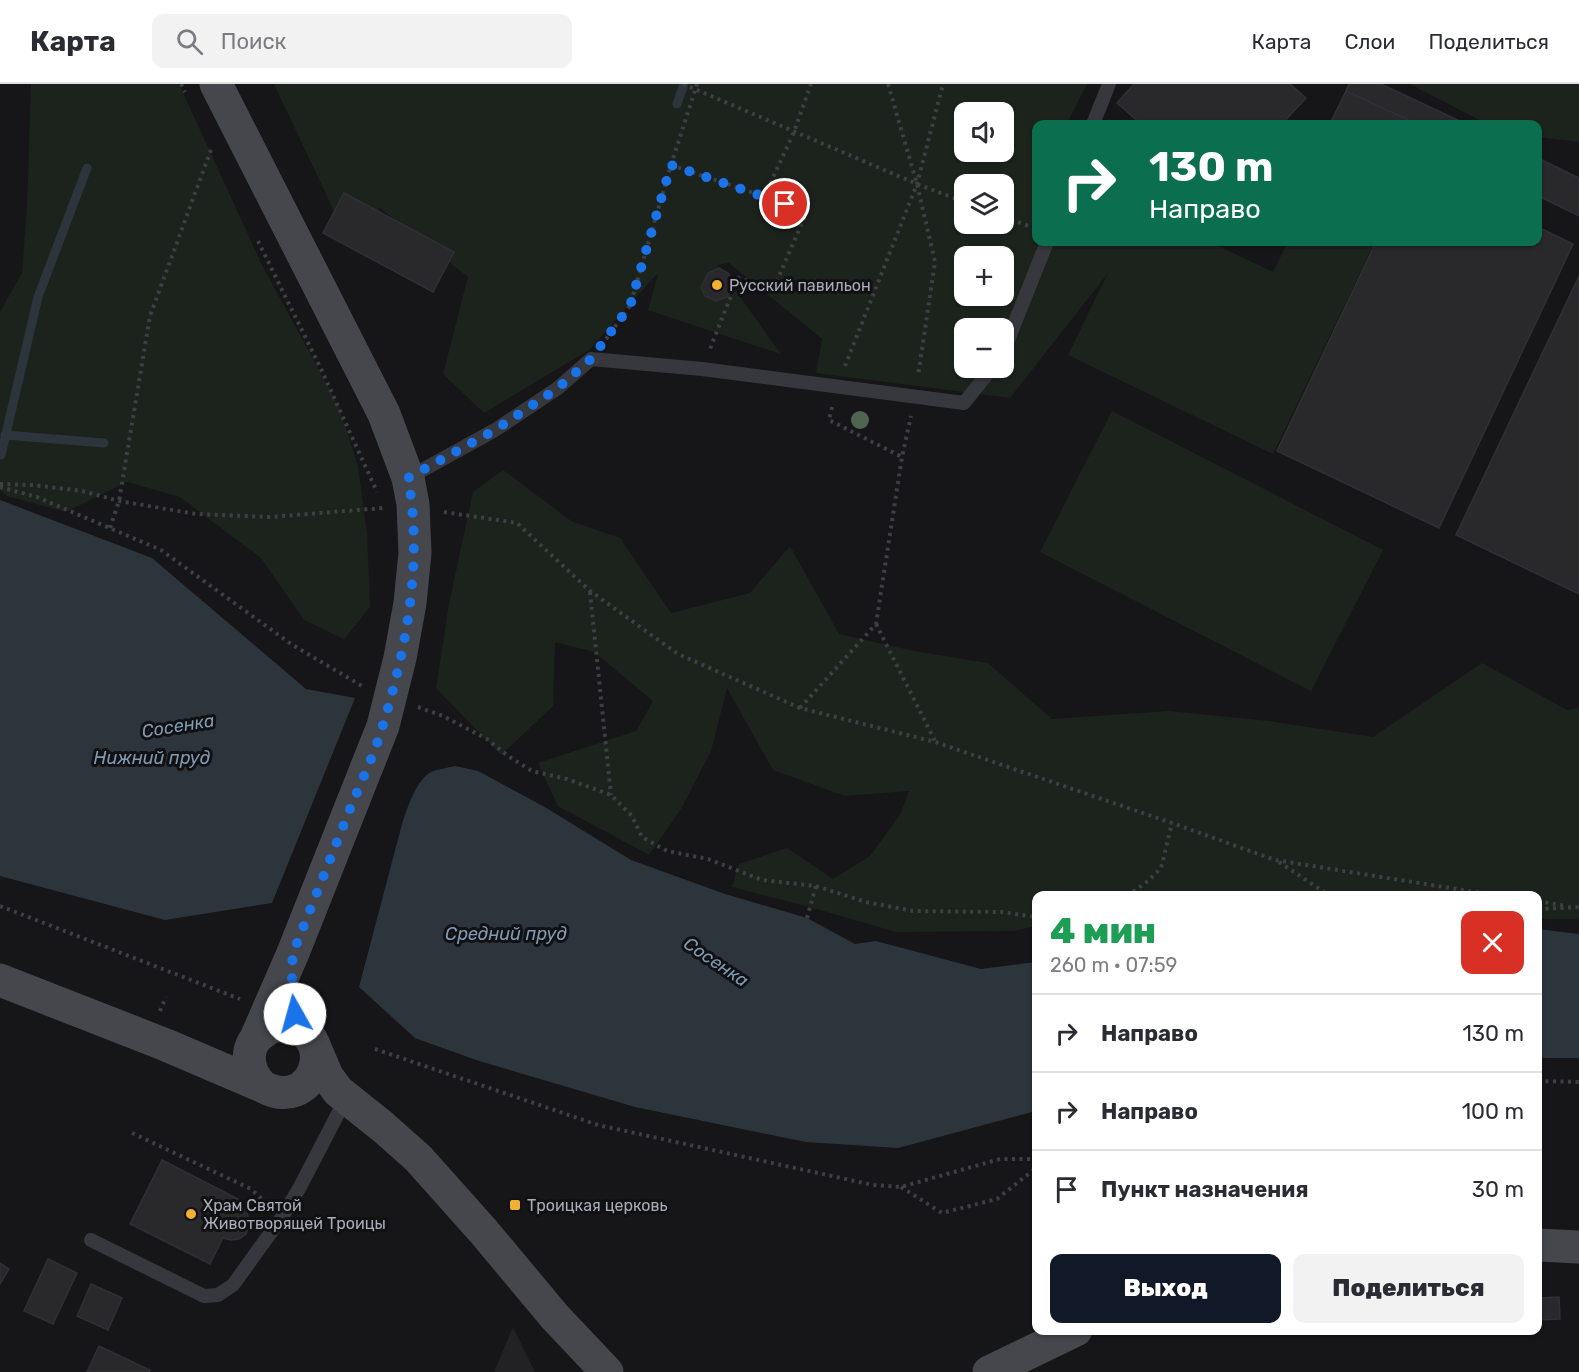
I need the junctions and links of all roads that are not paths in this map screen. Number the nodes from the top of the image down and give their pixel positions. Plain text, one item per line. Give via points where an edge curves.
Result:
1 (1109, 84) edge
2 (201, 89) edge
3 (1095, 120) edge
4 (1045, 246) edge
5 (1014, 325) edge
6 (984, 378) edge
7 (408, 478) junction
8 (293, 953) junction
9 (0, 980) edge
10 (157, 1041) junction
11 (310, 1041) junction
12 (253, 1043) junction
13 (277, 1089) junction
14 (351, 1105) junction
15 (91, 1240) dead end
16 (1542, 1245) edge
17 (1579, 1247) edge
18 (1067, 1335) edge
19 (1069, 1335) edge
20 (607, 1372) edge
21 (989, 1372) edge
22 (1031, 1372) edge

1 - 3 lane
2 - 7 street via 384,414
4 - 5 lane
6 - 7 lane via 964,402 591,359 558,388 495,430
7 - 8 street via 414,553 398,668 383,726
8 - 11 street via 295,1014
8 - 12 street
9 - 10 street
10 - 12 street via 216,1058 242,1053
10 - 13 street
11 - 12 street via 294,1027 284,1025 264,1031
11 - 13 street via 317,1060 309,1080 302,1087
11 - 14 street via 327,1076
12 - 13 street via 250,1069 255,1078
13 - 14 street via 313,1092
14 - 15 lane via 282,1218 233,1285 218,1295 204,1296
14 - 20 street via 418,1158
16 - 17 street
18 - 21 street
19 - 22 street

